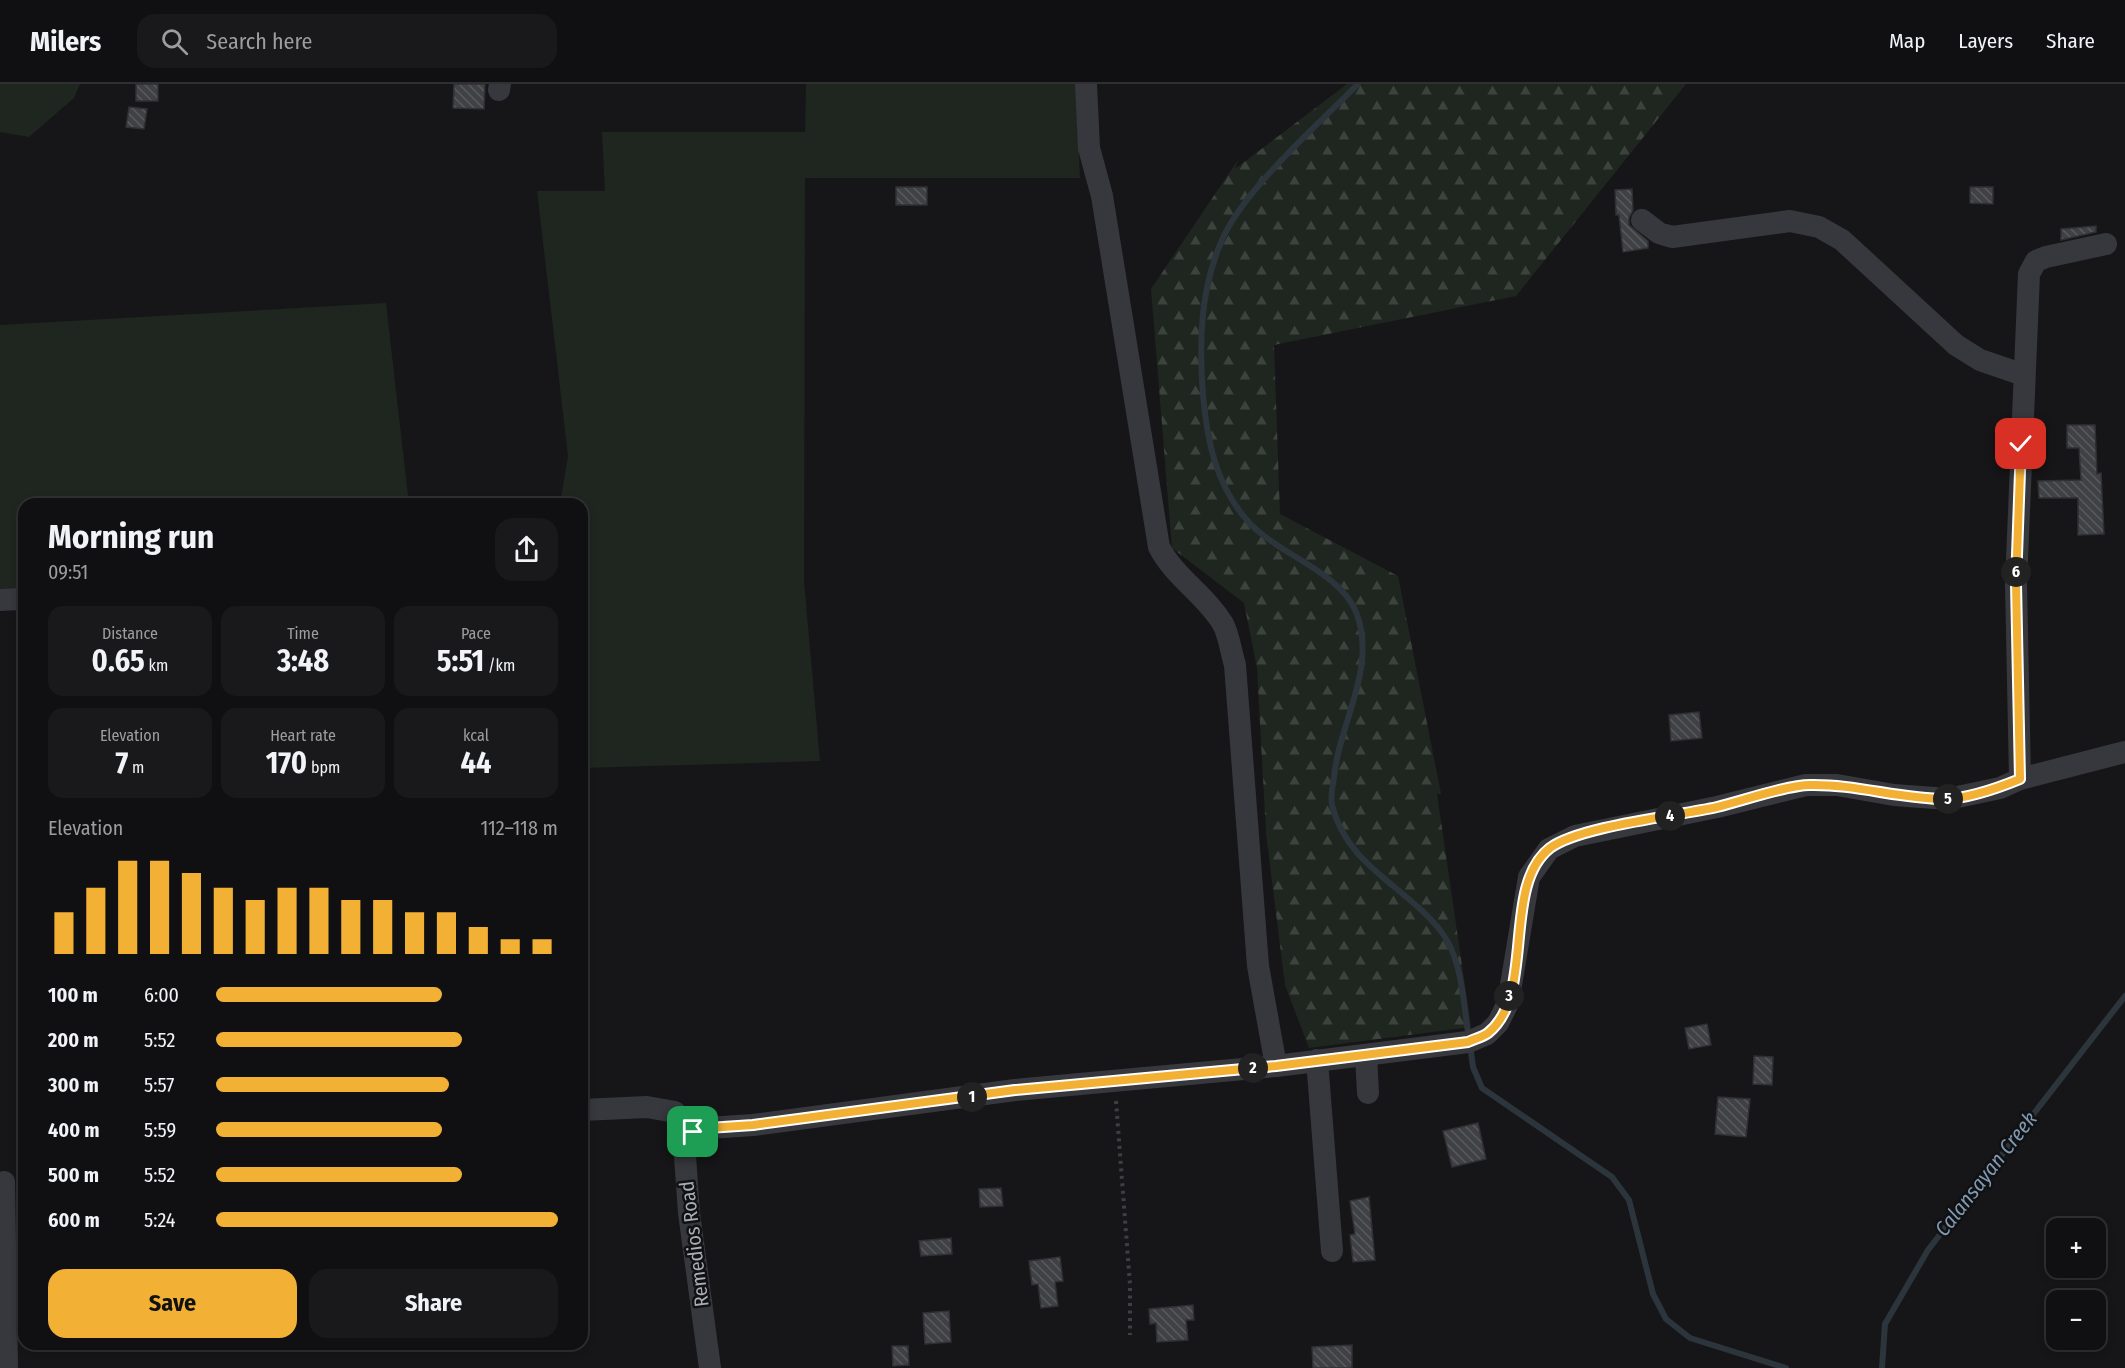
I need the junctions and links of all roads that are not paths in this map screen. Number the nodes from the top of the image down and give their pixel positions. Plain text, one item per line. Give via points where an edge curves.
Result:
1 (1086, 84) edge
2 (1642, 220) dead end
3 (2106, 244) dead end
4 (2024, 375) junction
5 (2125, 752) edge
6 (2020, 779) junction
7 (1366, 1055) junction
8 (1317, 1060) junction
9 (1276, 1066) junction
10 (1368, 1094) dead end
11 (588, 1110) edge
12 (693, 1132) junction
13 (9, 1182) edge
14 (1332, 1251) dead end
15 (6, 1368) edge
16 (710, 1368) edge

1 - 9 street via 1089,148 1102,196 1160,547 1169,567 1197,591 1224,625 1234,665 1258,966
2 - 4 street via 1672,237 1790,221 1819,227 1842,240 1956,345 1980,360
3 - 4 street via 2036,261 2029,274
4 - 6 street via 2016,583
5 - 6 street
6 - 7 street via 2000,788 1948,799 1837,785 1806,785 1575,836 1549,849 1528,876 1508,1003 1487,1035 1468,1042
7 - 8 street
7 - 10 street
8 - 9 street
8 - 14 street
9 - 12 street via 1015,1090
11 - 12 street via 647,1107 675,1112
12 - 16 street, Remedios Road via 686,1143 685,1156 688,1213
13 - 15 street

